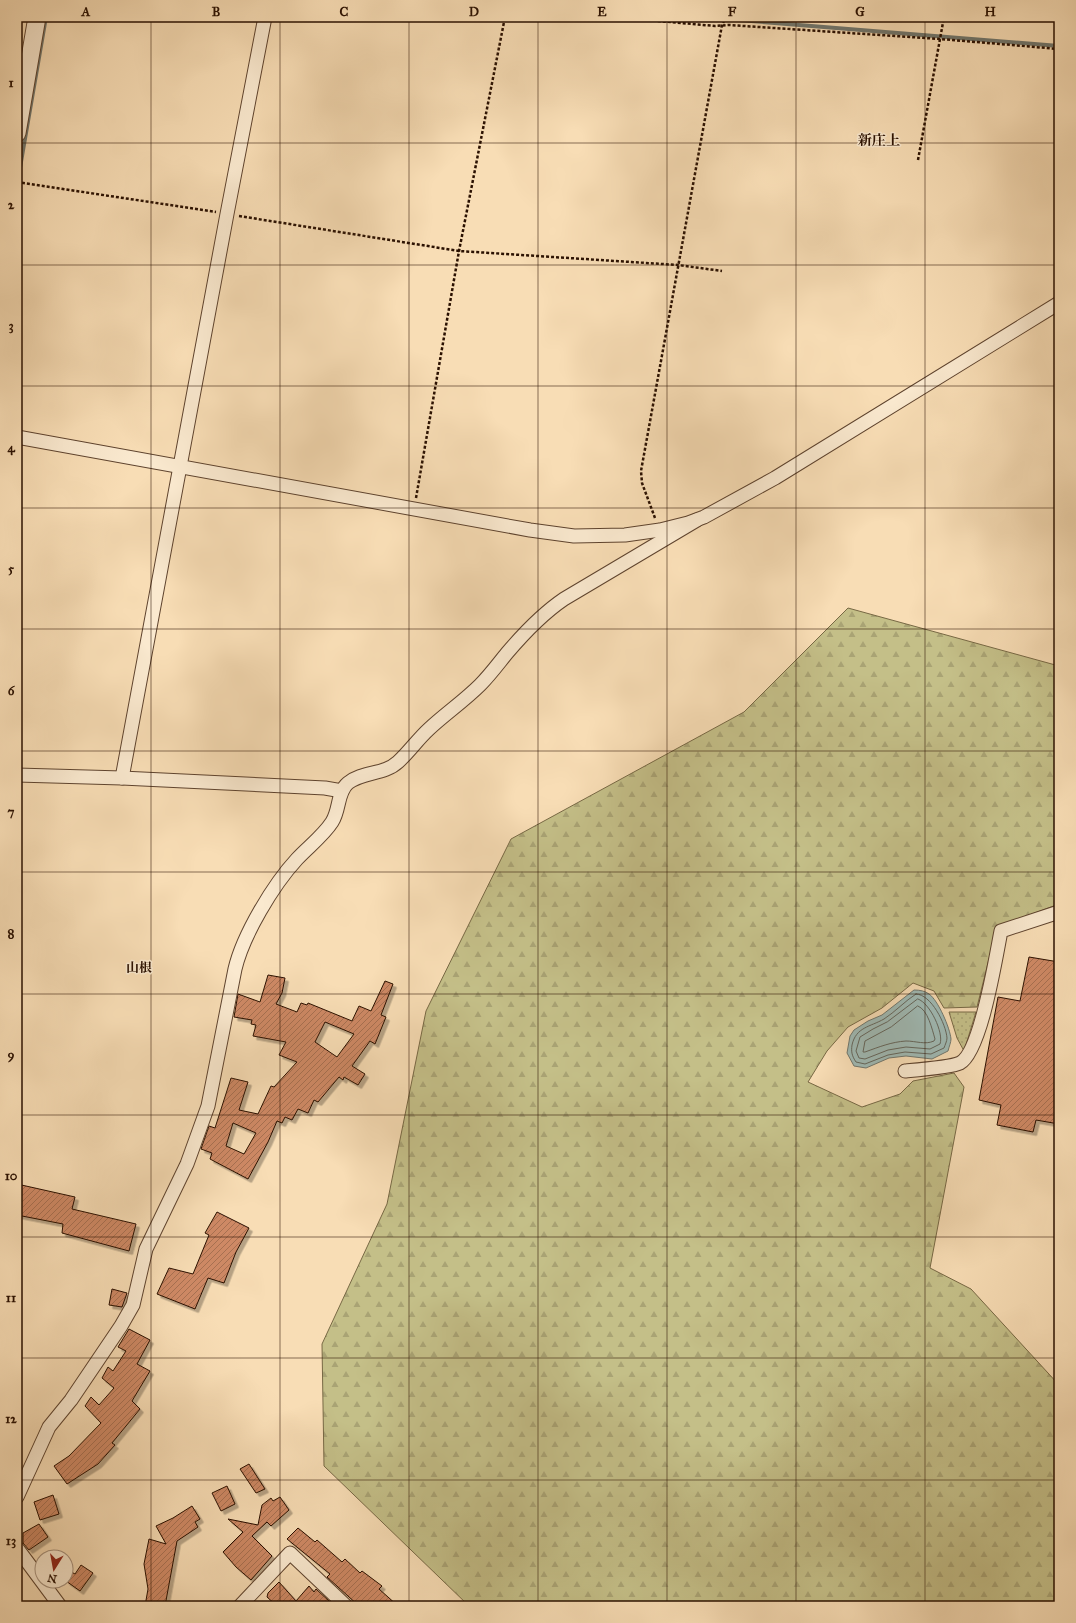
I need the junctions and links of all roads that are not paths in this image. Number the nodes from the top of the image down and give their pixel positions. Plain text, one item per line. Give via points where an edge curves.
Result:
1 (37, 17) edge
2 (266, 17) edge
3 (17, 133) edge
4 (1059, 303) edge
5 (17, 437) edge
6 (180, 468) junction
7 (697, 520) junction
8 (17, 775) edge
9 (122, 778) junction
10 (342, 791) junction
11 (1059, 912) edge
12 (905, 1071) dead end
13 (17, 1497) edge
14 (17, 1548) edge
15 (60, 1606) edge
16 (240, 1606) edge
17 (346, 1606) edge

1 - 3 street
2 - 6 street
4 - 7 street via 775,478
5 - 6 street
6 - 7 street via 574,536 625,535 660,530
6 - 9 street
7 - 10 street via 551,608 527,630 480,685 429,729 396,763 385,770 363,775 348,783
8 - 9 street
9 - 10 street
10 - 13 street via 332,821 280,881 238,954 208,1106 187,1164 146,1249 133,1304 72,1400 49,1427
11 - 12 street via 1001,931 983,1017 966,1059 958,1064
14 - 15 street
16 - 17 street via 290,1553

